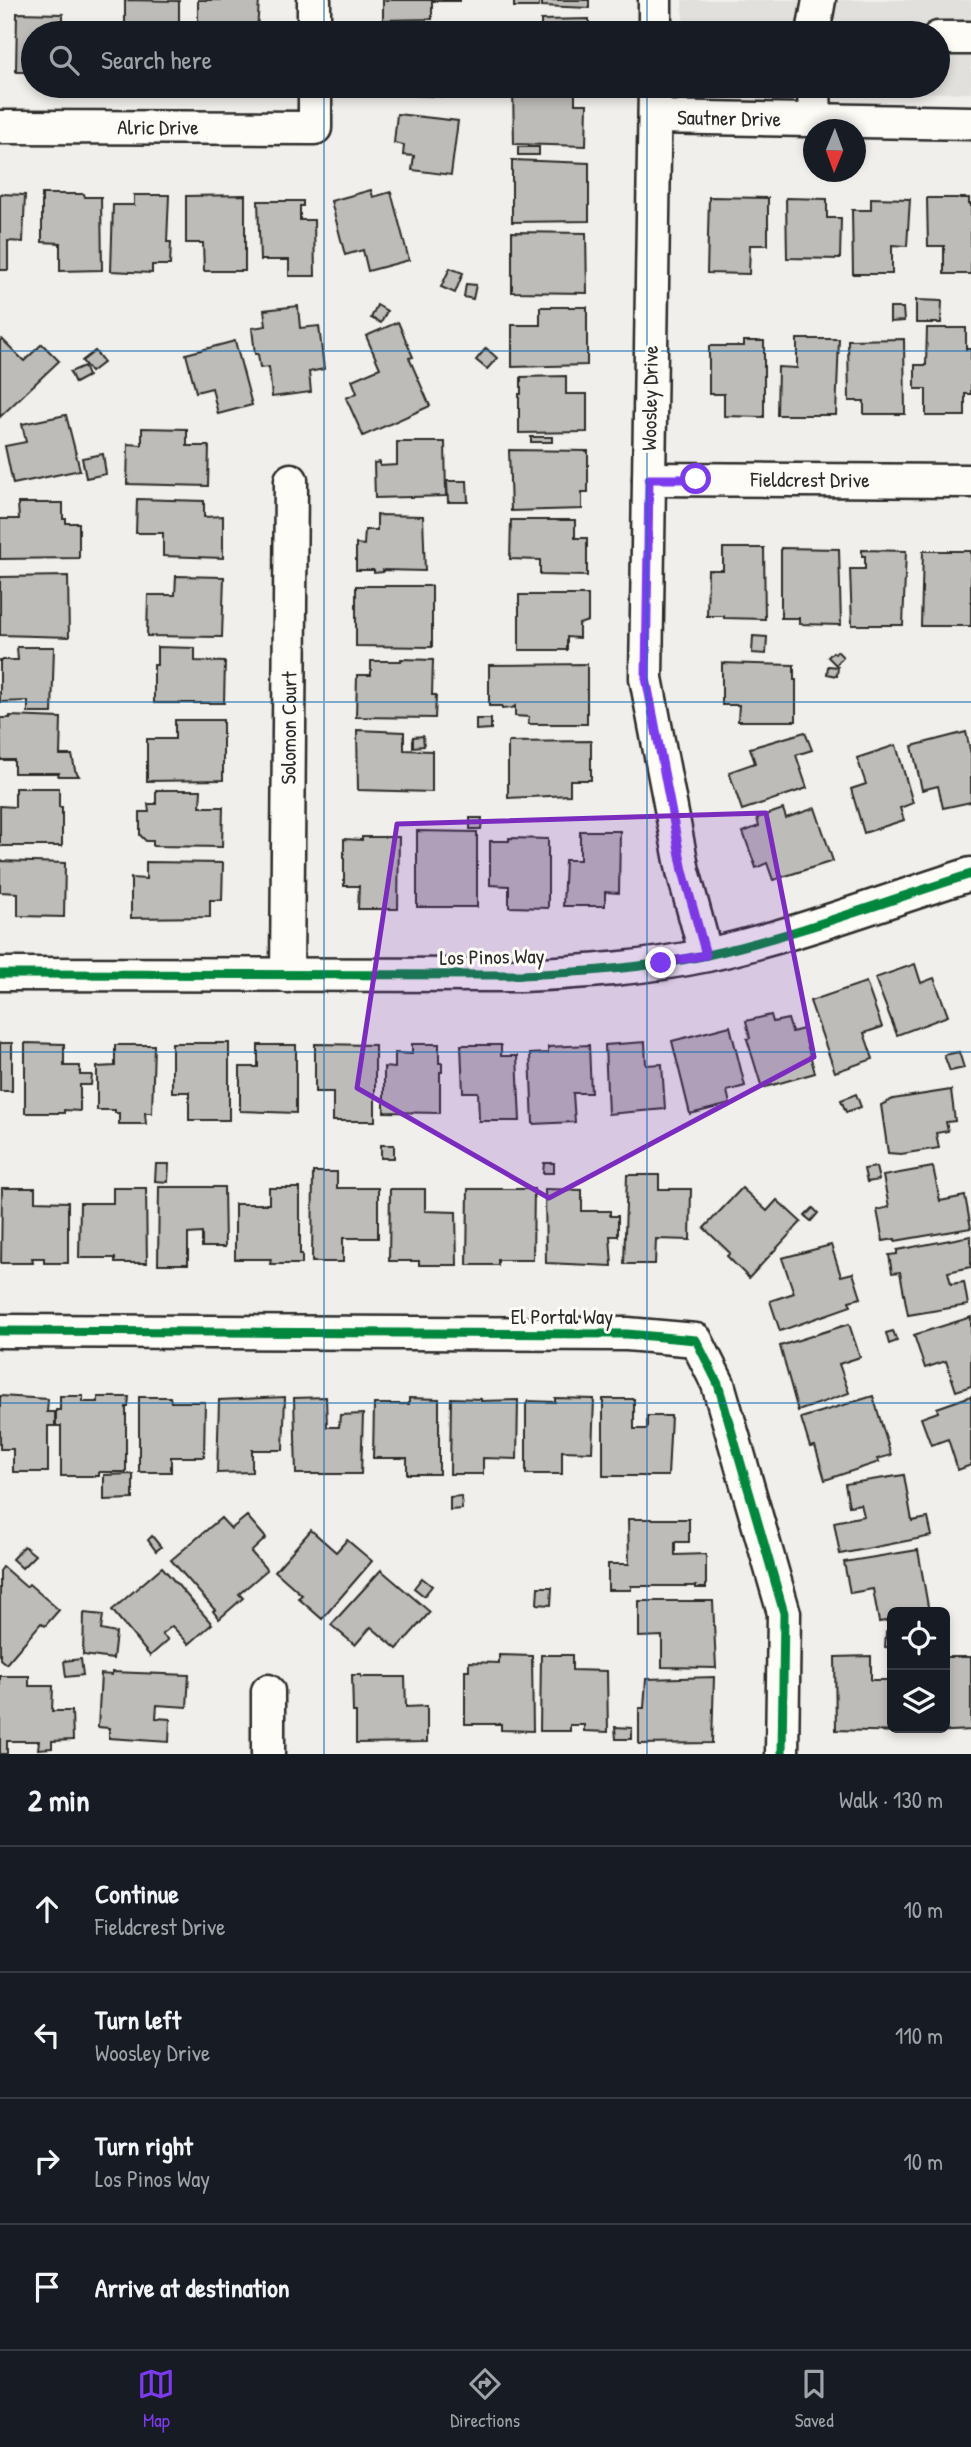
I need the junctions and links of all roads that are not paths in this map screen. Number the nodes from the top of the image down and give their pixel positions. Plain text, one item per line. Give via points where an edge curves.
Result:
1 (314, 0) edge
2 (655, 0) edge
3 (819, 0) edge
4 (314, 21) edge
5 (655, 21) edge
6 (815, 21) edge
7 (950, 38) edge
8 (971, 38) edge
9 (315, 98) edge
10 (814, 98) edge
11 (655, 101) edge
12 (815, 119) edge
13 (803, 120) edge
14 (866, 122) edge
15 (971, 123) edge
16 (0, 127) edge
17 (649, 479) junction
18 (290, 480) dead end
19 (971, 481) edge
20 (971, 876) edge
21 (706, 955) junction
22 (0, 974) edge
23 (287, 976) junction
24 (0, 1331) edge
25 (268, 1691) dead end
26 (268, 1754) edge
27 (782, 1754) edge

1 - 4 street
2 - 5 street
3 - 6 street
7 - 8 street
9 - 16 street, Alric Drive via 315,128
10 - 12 street
11 - 13 street, Sautner Drive
11 - 17 street, Woosley Drive
14 - 15 street, Sautner Drive
17 - 19 street, Fieldcrest Drive
17 - 21 street, Woosley Drive via 646,678 683,871
18 - 23 street, Solomon Court
20 - 21 street, Los Pinos Way
21 - 23 street, Los Pinos Way via 606,970 522,975
22 - 23 street, Los Pinos Way
24 - 27 street, El Portal Way via 627,1334 696,1340 718,1384 784,1613
25 - 26 street

